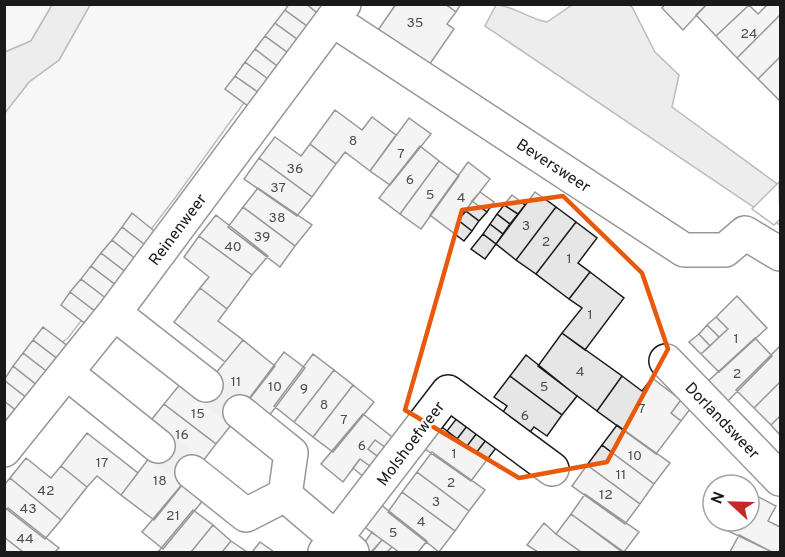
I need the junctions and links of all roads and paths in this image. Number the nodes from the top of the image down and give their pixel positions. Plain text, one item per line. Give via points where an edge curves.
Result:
1 (338, 12) edge
2 (780, 254) edge
3 (114, 313) junction
4 (666, 362) dead end
5 (67, 373) junction
6 (206, 385) tunnel mouth
7 (240, 412) tunnel mouth
8 (158, 446) tunnel mouth
9 (4, 450) edge
10 (552, 469) dead end
11 (192, 472) tunnel mouth
12 (780, 478) edge
13 (285, 495) junction
14 (338, 548) edge

1 - 2 street, Beversweer via 684,250 725,250 745,233
1 - 3 street, Reinenweer
3 - 5 street, Reinenweer
3 - 6 street
4 - 12 street, Dorlandsweer
5 - 8 street
5 - 9 street, Reinenweer
7 - 13 street via 291,453
10 - 14 street, Molshoefweer via 448,392
11 - 13 street via 246,515
13 - 14 street, Molshoefweer

